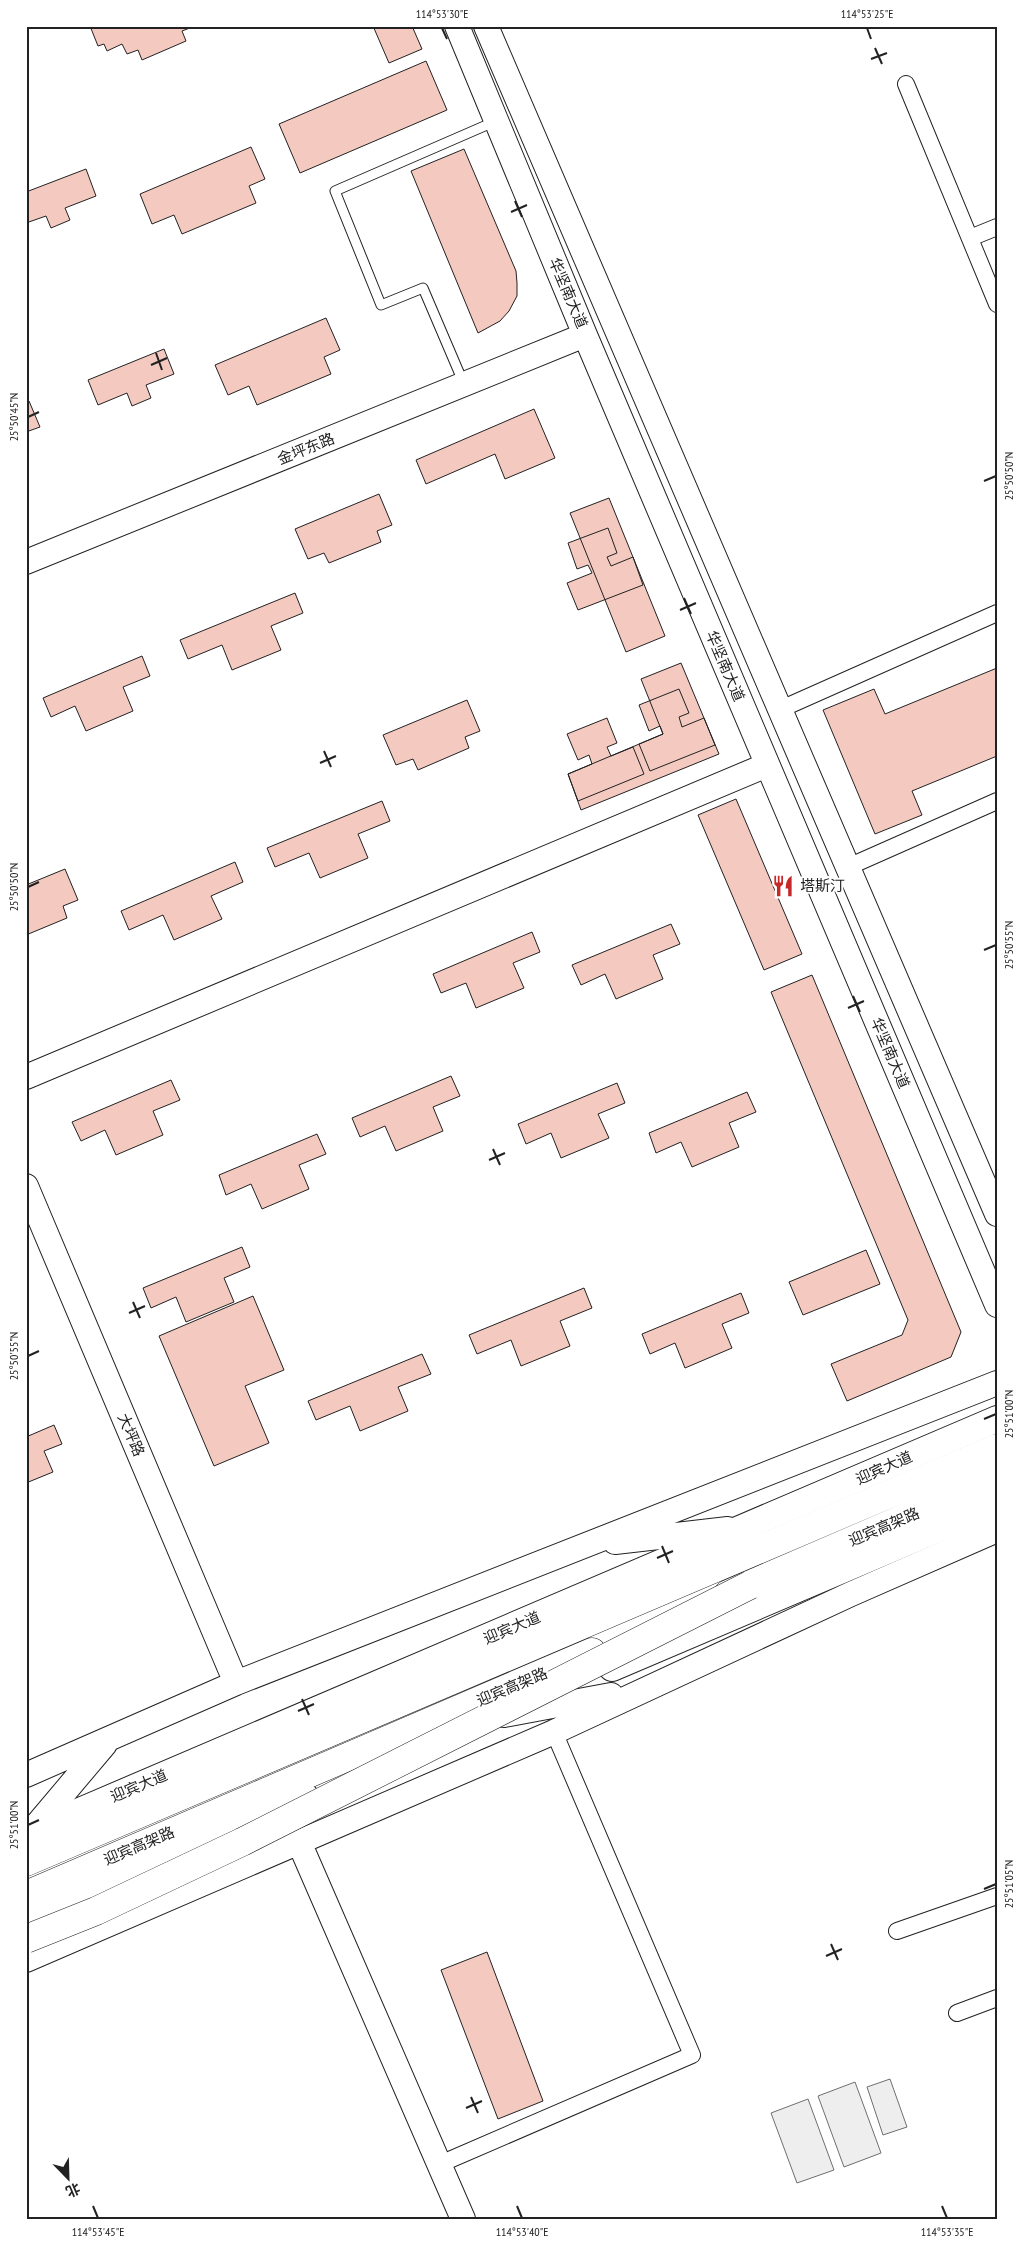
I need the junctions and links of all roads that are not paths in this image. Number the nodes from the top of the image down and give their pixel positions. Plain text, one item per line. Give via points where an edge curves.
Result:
1 (458, 26) edge
2 (486, 26) edge
3 (906, 84) dead end
4 (496, 121) junction
5 (997, 227) edge
6 (970, 238) junction
7 (997, 304) edge
8 (585, 335) junction
9 (464, 384) junction
10 (26, 562) edge
11 (997, 613) edge
12 (781, 709) junction
13 (767, 765) junction
14 (997, 801) edge
15 (848, 867) junction
16 (26, 1078) edge
17 (26, 1186) edge
18 (997, 1214) edge
19 (997, 1305) edge
20 (997, 1383) edge
21 (997, 1419) edge
22 (997, 1448) edge
23 (997, 1478) edge
24 (997, 1504) edge
25 (748, 1527) junction
26 (997, 1530) edge
27 (585, 1545) junction
28 (750, 1585) junction
29 (236, 1683) junction
30 (644, 1689) junction
31 (495, 1717) junction
32 (554, 1732) junction
33 (107, 1741) junction
34 (26, 1775) edge
35 (93, 1833) junction
36 (28, 1841) edge
37 (299, 1842) junction
38 (26, 1862) edge
39 (26, 1895) edge
40 (997, 1896) edge
41 (96, 1911) junction
42 (26, 1916) edge
43 (897, 1931) dead end
44 (26, 1939) edge
45 (26, 1944) edge
46 (26, 1960) edge
47 (997, 1998) edge
48 (957, 2013) dead end
49 (440, 2164) junction
50 (464, 2219) edge

1 - 4 street, 华坚南大道
2 - 12 street, 华坚南大道
3 - 6 street
4 - 8 street, 华坚南大道
4 - 9 lane via 335,191 381,305 423,288
5 - 6 street
6 - 7 street
8 - 9 street, 金坪东路
8 - 13 street, 华坚南大道
9 - 10 street, 金坪东路
11 - 12 street
12 - 15 street, 华坚南大道
13 - 16 street
13 - 19 street, 华坚南大道
14 - 15 street
15 - 18 street, 华坚南大道
17 - 29 street, 大坪路
20 - 27 street
21 - 25 main road, 迎宾大道
22 - 35 highway, 迎宾高架路
23 - 28 highway, 迎宾高架路
24 - 31 main road
25 - 27 street
25 - 36 main road, 迎宾大道
26 - 30 street
27 - 29 street
28 - 39 highway, 迎宾高架路, bridge
28 - 41 highway, bridge via 242,1842
29 - 33 street
30 - 31 street
30 - 32 street
31 - 42 main road
32 - 37 street
32 - 49 street via 692,2055
33 - 34 street
33 - 36 street
35 - 36 highway
35 - 38 highway, 迎宾高架路
37 - 46 street
37 - 49 street
40 - 43 street
41 - 44 highway, bridge
41 - 45 highway, bridge
47 - 48 street
49 - 50 street

